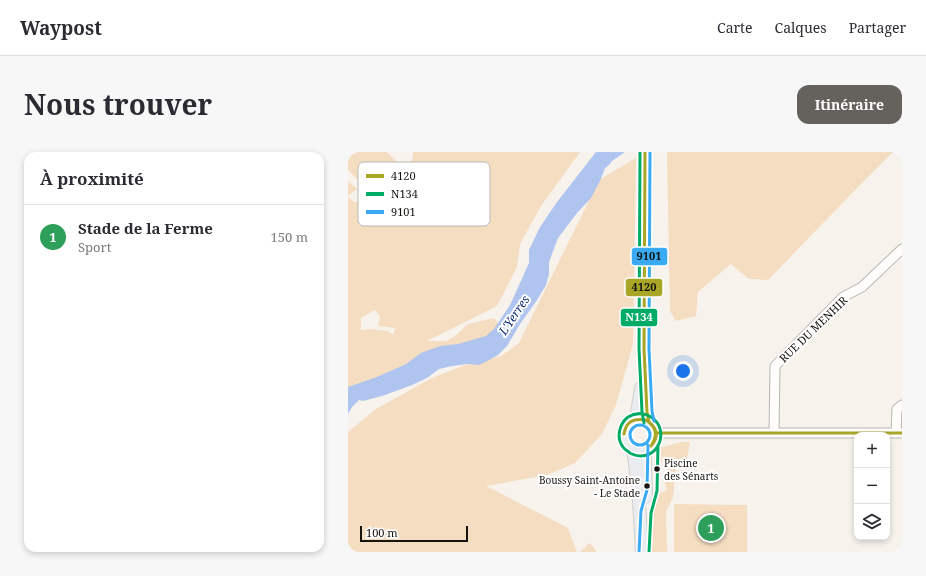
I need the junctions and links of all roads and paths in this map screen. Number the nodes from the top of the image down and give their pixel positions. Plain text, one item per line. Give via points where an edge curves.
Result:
1 (645, 157) edge
2 (902, 249) edge
3 (644, 349) junction
4 (902, 405) edge
5 (636, 419) junction
6 (650, 422) junction
7 (656, 433) junction
8 (774, 433) junction
9 (899, 433) edge
10 (854, 434) edge
11 (633, 449) junction
12 (646, 450) junction
13 (643, 552) edge

1 - 3 main road
2 - 8 street, RUE DU MENHIR via 862,287 843,297 775,366
3 - 5 main road
3 - 6 main road via 647,412
4 - 9 street via 897,409
5 - 6 main road
5 - 11 main road via 629,423 624,431 625,442
6 - 7 main road
7 - 8 street
7 - 12 main road via 655,442
8 - 10 street
11 - 12 main road
11 - 13 main road
12 - 13 main road

